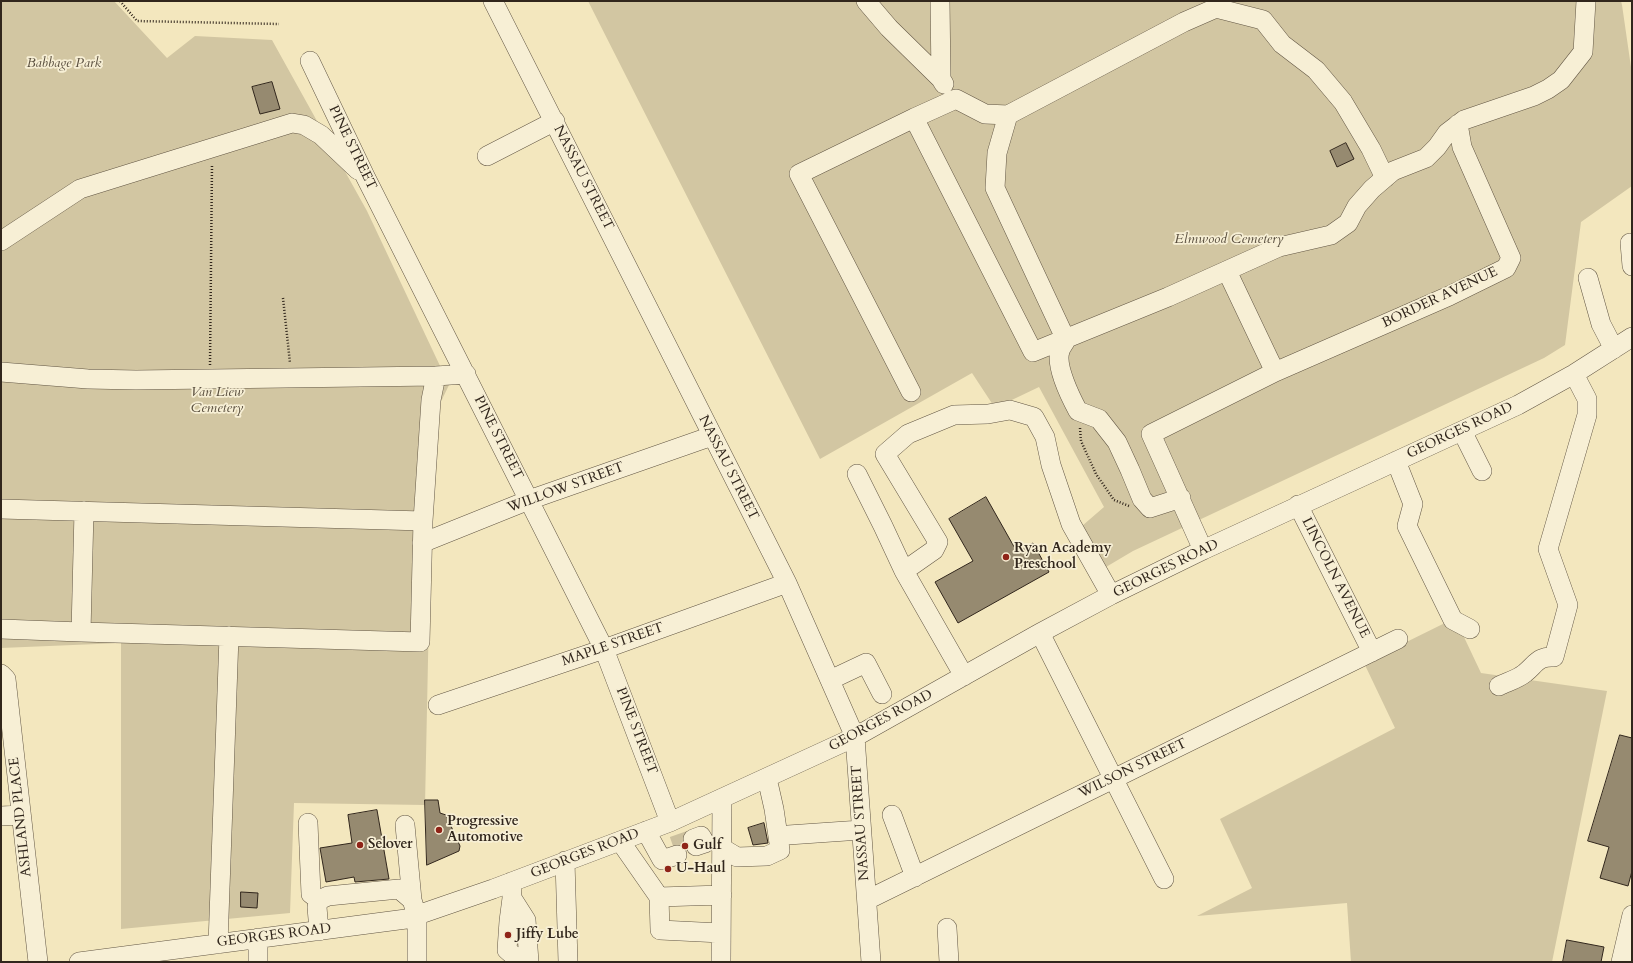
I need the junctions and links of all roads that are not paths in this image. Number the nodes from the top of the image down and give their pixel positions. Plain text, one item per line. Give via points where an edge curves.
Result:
1 (493, 1) edge
2 (866, 1) edge
3 (940, 1) edge
4 (1586, 1) edge
5 (310, 61) dead end
6 (941, 79) junction
7 (956, 99) junction
8 (1008, 115) junction
9 (914, 118) junction
10 (554, 121) junction
11 (1458, 124) junction
12 (487, 156) dead end
13 (365, 176) junction
14 (1386, 178) junction
15 (1, 241) edge
16 (1630, 242) dead end
17 (1632, 266) edge
18 (1227, 271) junction
19 (1588, 278) dead end
20 (1066, 340) junction
21 (1622, 344) edge
22 (1, 372) edge
23 (1275, 372) junction
24 (466, 374) junction
25 (1574, 374) junction
26 (436, 376) junction
27 (911, 392) dead end
28 (1462, 431) junction
29 (712, 436) junction
30 (1396, 461) junction
31 (1482, 471) dead end
32 (856, 474) dead end
33 (1180, 498) junction
34 (529, 500) junction
35 (1298, 505) junction
36 (1, 509) edge
37 (84, 511) junction
38 (423, 520) junction
39 (422, 543) junction
40 (1203, 550) junction
41 (904, 571) junction
42 (787, 583) junction
43 (1111, 595) junction
44 (1, 629) edge
45 (1470, 629) dead end
46 (81, 632) junction
47 (1040, 633) junction
48 (229, 636) junction
49 (1398, 638) dead end
50 (604, 649) junction
51 (1372, 652) junction
52 (1, 674) edge
53 (964, 676) junction
54 (830, 680) junction
55 (1499, 686) dead end
56 (882, 694) dead end
57 (438, 706) dead end
58 (855, 737) junction
59 (766, 778) junction
60 (1114, 779) junction
61 (722, 798) junction
62 (21, 815) junction
63 (892, 815) dead end
64 (1, 816) edge
65 (670, 822) junction
66 (308, 823) dead end
67 (405, 825) dead end
68 (861, 830) junction
69 (646, 831) junction
70 (788, 835) dead end
71 (722, 840) junction
72 (620, 841) junction
73 (697, 841) tunnel mouth
74 (669, 851) dead end
75 (565, 861) junction
76 (914, 877) junction
77 (1164, 879) dead end
78 (511, 890) junction
79 (722, 895) junction
80 (659, 897) junction
81 (319, 900) junction
82 (867, 900) junction
83 (414, 908) junction
84 (1632, 915) edge
85 (947, 928) dead end
86 (318, 931) junction
87 (721, 933) junction
88 (258, 938) junction
89 (218, 944) junction
90 (115, 959) edge
91 (38, 962) edge
92 (79, 962) edge
93 (258, 962) edge
94 (416, 962) edge
95 (522, 962) edge
96 (529, 962) edge
97 (568, 962) edge
98 (721, 962) edge
99 (871, 962) edge
100 (949, 962) edge
101 (1621, 962) edge

1 - 10 street, NASSAU STREET
2 - 6 street via 889,28
3 - 6 street
4 - 11 street via 1583,52 1561,80 1534,96
5 - 13 street, PINE STREET
6 - 7 street
7 - 8 street via 985,114
7 - 9 street
8 - 14 street via 1184,22 1216,8 1263,20 1282,44 1316,70 1343,102
8 - 20 street via 997,153 995,188
9 - 20 street via 1033,352
9 - 27 street via 799,174
10 - 12 street
10 - 29 street, NASSAU STREET
11 - 14 street via 1426,158 1393,171
11 - 23 street, BORDER AVENUE via 1462,147 1511,258 1506,268 1449,296
13 - 15 street via 321,135 304,125 292,122 80,189
13 - 24 street, PINE STREET
14 - 18 street via 1357,206 1348,223 1331,235 1279,247
16 - 17 street
18 - 20 street
18 - 23 street
19 - 21 street via 1601,324
20 - 33 street via 1059,352 1062,377 1078,411 1099,419 1117,442 1142,499 1150,508
21 - 25 street, GEORGES ROAD
22 - 26 street via 88,379
23 - 33 street, BORDER AVENUE via 1151,434
24 - 26 street
24 - 34 street, PINE STREET
25 - 28 street, GEORGES ROAD via 1518,405
25 - 55 street via 1587,399 1587,415 1548,549 1568,605 1554,656 1546,656 1524,674
26 - 38 street via 431,400
28 - 30 street, GEORGES ROAD
28 - 31 street
29 - 34 street, WILLOW STREET
29 - 42 street, NASSAU STREET
30 - 35 street, GEORGES ROAD
30 - 45 street via 1414,504 1407,526 1453,620
32 - 41 street
33 - 40 street
34 - 39 street, WILLOW STREET
34 - 50 street, PINE STREET
35 - 40 street, GEORGES ROAD
35 - 51 street, LINCOLN AVENUE
36 - 37 street
37 - 38 street
37 - 46 street
38 - 39 street
39 - 48 street via 420,642
40 - 43 street, GEORGES ROAD
41 - 43 street via 934,550 938,542 885,454 908,434 954,415 988,414 1010,410 1034,417 1045,437 1051,465 1071,524
41 - 53 street
42 - 50 street, MAPLE STREET
42 - 54 street, NASSAU STREET
43 - 47 street, GEORGES ROAD
44 - 46 street
46 - 48 street
47 - 53 street, GEORGES ROAD
47 - 60 street
48 - 89 street
49 - 51 street, WILSON STREET
50 - 57 street, MAPLE STREET
50 - 65 street, PINE STREET
51 - 60 street, WILSON STREET
52 - 62 street, ASHLAND PLACE via 6,679
53 - 58 street, GEORGES ROAD
54 - 56 street via 866,664
54 - 58 street, NASSAU STREET
58 - 59 street, GEORGES ROAD
58 - 68 street, NASSAU STREET
59 - 61 street, GEORGES ROAD
59 - 71 street via 780,850 767,856 737,857
60 - 76 street, WILSON STREET
60 - 77 street
61 - 65 street, GEORGES ROAD
61 - 71 street
62 - 64 street
62 - 91 street, ASHLAND PLACE
63 - 76 street
65 - 69 street, GEORGES ROAD
66 - 81 street via 311,894
67 - 83 street
68 - 70 street
68 - 82 street, NASSAU STREET
69 - 72 street, GEORGES ROAD
69 - 74 street
71 - 73 street
71 - 79 street
72 - 75 street, GEORGES ROAD
72 - 80 street
75 - 78 street, GEORGES ROAD
75 - 97 street
76 - 82 street, WILSON STREET
78 - 83 street, GEORGES ROAD
78 - 95 street via 513,949
78 - 96 street via 526,920
79 - 80 street
79 - 87 street
80 - 87 street via 660,930
81 - 83 street via 335,895 399,890
81 - 86 street
82 - 99 street, NASSAU STREET
83 - 86 street, GEORGES ROAD via 406,919
83 - 94 street
84 - 101 street
85 - 100 street
86 - 88 street, GEORGES ROAD
87 - 98 street
88 - 89 street, GEORGES ROAD
88 - 93 street
89 - 90 street, GEORGES ROAD
90 - 92 street, GEORGES ROAD

